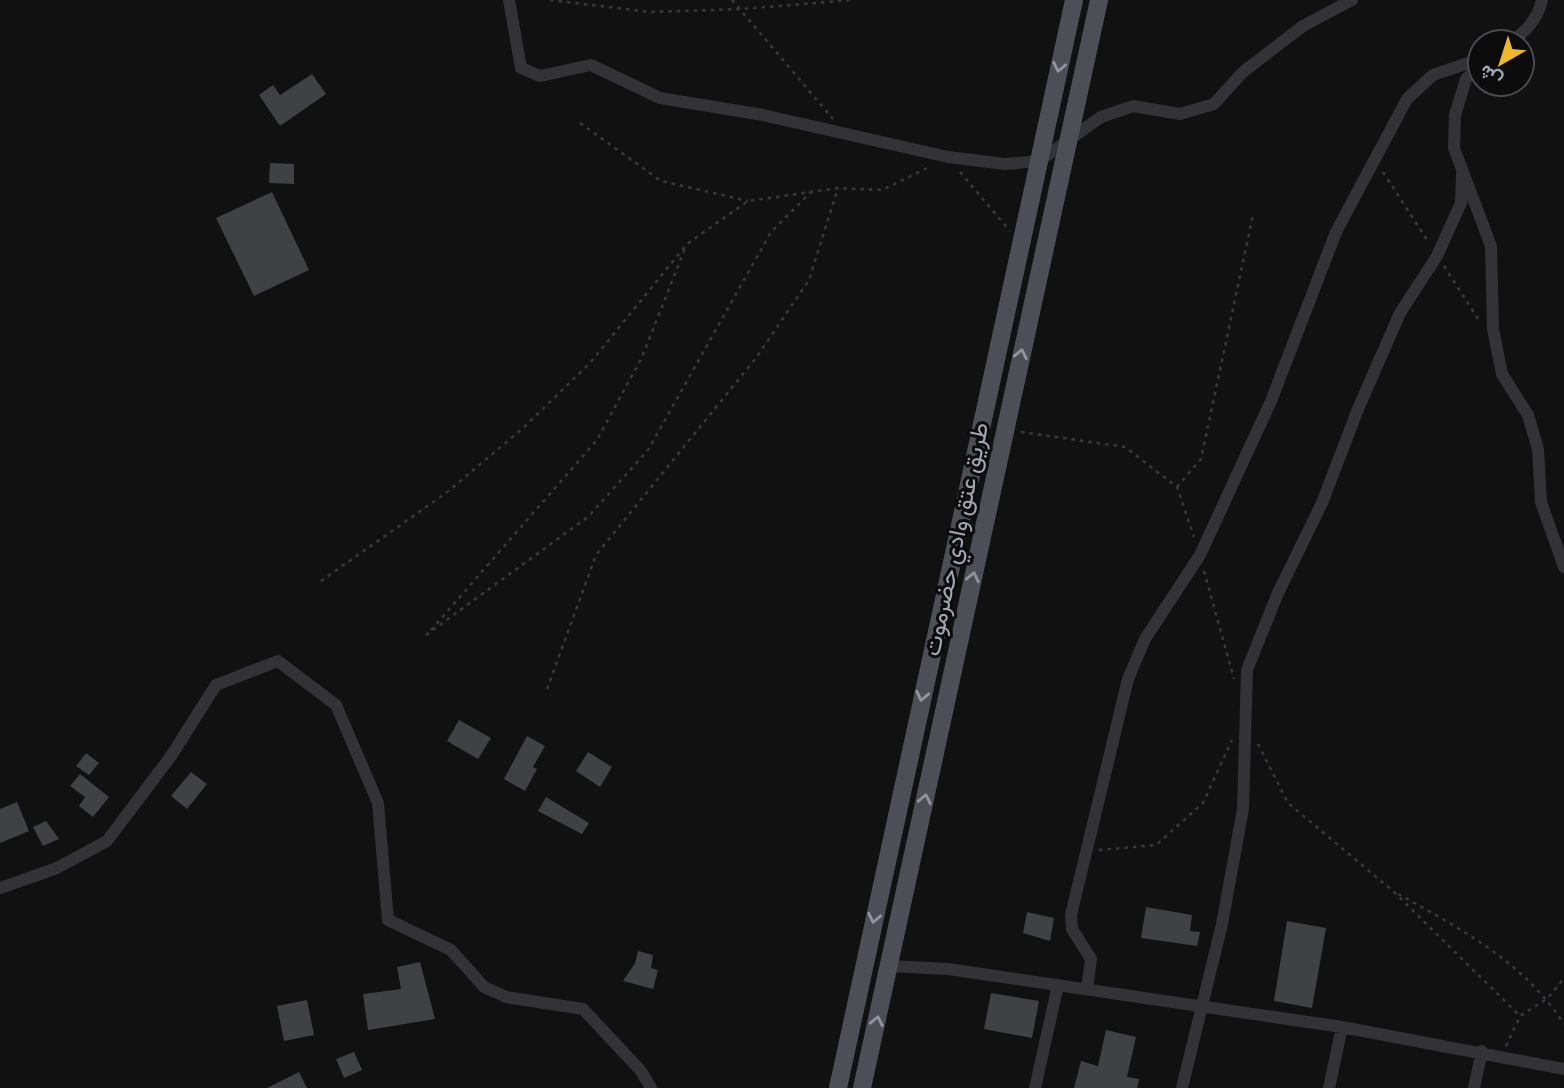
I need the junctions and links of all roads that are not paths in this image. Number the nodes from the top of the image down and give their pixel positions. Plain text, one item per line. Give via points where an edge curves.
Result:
1 (509, 0) edge
2 (1074, 0) edge
3 (1352, 0) edge
4 (1542, 0) edge
5 (1100, 1) edge
6 (1527, 28) edge
7 (1466, 64) edge
8 (1466, 79) edge
9 (1068, 140) junction
10 (1039, 161) junction
11 (1462, 174) junction
12 (1564, 567) edge
13 (0, 888) edge
14 (889, 966) junction
15 (1058, 985) junction
16 (1087, 989) junction
17 (1200, 1006) junction
18 (1342, 1027) junction
19 (1482, 1051) junction
20 (1564, 1069) edge
21 (650, 1088) edge
22 (838, 1088) edge
23 (862, 1088) edge
24 (1035, 1088) edge
25 (1182, 1088) edge
26 (1329, 1088) edge
27 (1474, 1088) edge

1 - 10 street via 521,68 540,76 591,65 660,98 844,132 948,157 1005,164
2 -> 10 main road, طريق عتق وادي حضرموت
3 - 9 street via 1303,26 1263,56 1214,104 1180,114 1133,106 1101,117
4 - 6 street via 1539,14
5 - 9 main road, طريق عتق وادي حضرموت
7 - 16 street via 1433,75 1407,99 1336,232 1271,401 1200,555 1145,639 1128,679 1071,915 1072,929 1091,959
8 - 11 street via 1455,115 1454,148
9 - 10 street
14 -> 9 main road, طريق عتق وادي حضرموت
10 -> 22 main road, طريق عتق وادي حضرموت
11 - 12 street via 1491,246 1493,329 1502,374 1528,415 1538,449 1541,502
11 - 17 street via 1461,203 1437,256 1400,313 1247,670 1242,809 1222,924
13 - 21 street via 57,869 107,841 171,756 216,685 278,661 336,705 378,803 388,920 452,950 484,987 506,997 583,1009 642,1071
14 - 15 street via 948,969
23 -> 14 main road, طريق عتق وادي حضرموت
15 - 16 street
15 - 24 street
16 - 17 street
17 - 18 street
17 - 25 street
18 - 19 street
18 - 26 street
19 - 20 street
19 - 27 street

